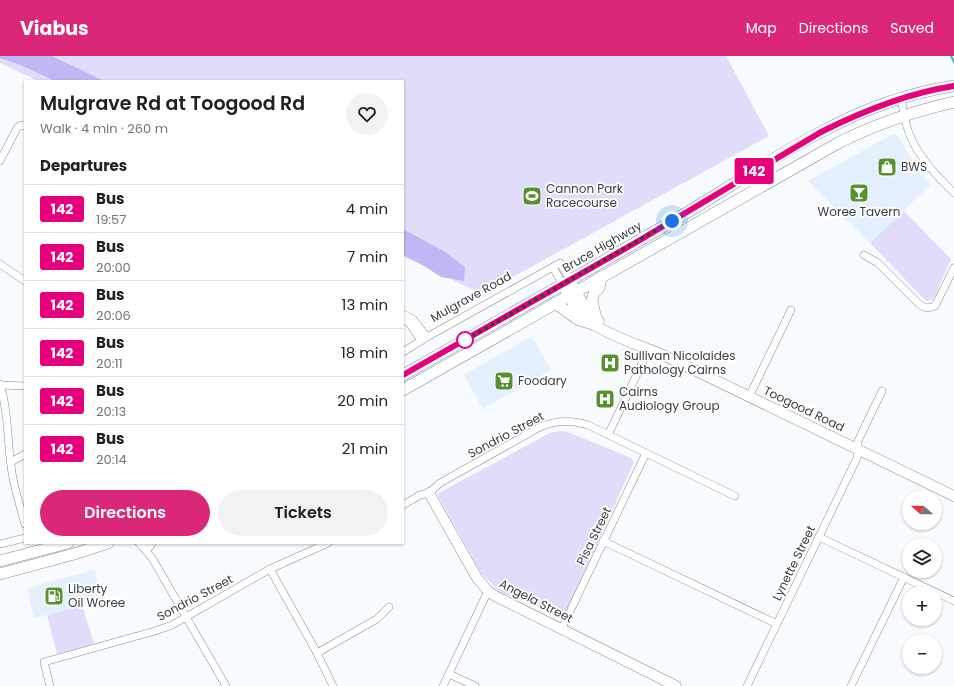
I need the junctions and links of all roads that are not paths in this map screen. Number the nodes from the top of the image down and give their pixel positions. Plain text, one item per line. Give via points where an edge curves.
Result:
1 (951, 86) edge
2 (900, 99) junction
3 (954, 102) edge
4 (904, 115) junction
5 (24, 126) edge
6 (0, 161) edge
7 (954, 193) edge
8 (864, 255) dead end
9 (0, 264) edge
10 (553, 266) junction
11 (954, 268) edge
12 (601, 277) junction
13 (24, 280) edge
14 (567, 283) junction
15 (572, 293) junction
16 (555, 303) junction
17 (791, 310) dead end
18 (404, 314) edge
19 (404, 320) edge
20 (595, 321) junction
21 (424, 339) junction
22 (649, 349) junction
23 (404, 351) edge
24 (404, 374) edge
25 (0, 384) edge
26 (24, 386) edge
27 (404, 389) edge
28 (882, 391) dead end
29 (749, 397) junction
30 (608, 435) junction
31 (857, 449) junction
32 (646, 453) junction
33 (24, 455) edge
34 (11, 462) junction
35 (429, 493) junction
36 (952, 495) edge
37 (735, 496) dead end
38 (404, 503) edge
39 (24, 520) edge
40 (819, 537) junction
41 (24, 538) edge
42 (604, 541) junction
43 (0, 544) edge
44 (64, 544) edge
45 (105, 544) edge
46 (146, 544) edge
47 (326, 544) edge
48 (0, 561) edge
49 (270, 569) junction
50 (0, 574) edge
51 (902, 577) edge
52 (904, 578) joint
53 (488, 591) junction
54 (954, 601) edge
55 (389, 607) dead end
56 (185, 618) junction
57 (777, 624) junction
58 (562, 628) junction
59 (317, 653) junction
60 (449, 674) junction
61 (660, 683) edge
62 (50, 686) edge
63 (226, 686) edge
64 (333, 686) edge
65 (443, 686) edge
66 (475, 686) edge
67 (676, 686) edge
68 (747, 686) edge
69 (851, 686) edge

1 - 2 main road, Bruce Highway
2 - 4 street
2 - 14 main road, Bruce Highway via 854,116 821,132
3 - 4 main road, Bruce Highway
4 - 7 street via 909,132 929,168
4 - 12 main road, Bruce Highway via 840,142
5 - 6 street via 17,128
8 - 11 street via 878,262 918,303 929,308 935,306
9 - 13 street
10 - 14 street
10 - 14 street, Mulgrave Road via 560,263
10 - 21 street, Mulgrave Road
12 - 15 main road, Bruce Highway
12 - 20 main road via 592,301
14 - 15 street, Toogood Road
14 - 24 main road
15 - 16 main road
15 - 20 street, Toogood Road
16 - 20 main road via 579,320
16 - 27 main road
17 - 29 street
18 - 21 street via 413,319
19 - 21 street
20 - 22 street, Toogood Road via 636,340
21 - 23 street, Mulgrave Road
22 - 29 street, Toogood Road
22 - 30 street
25 - 26 street
25 - 34 street via 7,416
28 - 31 street, Lynette Street via 858,441
29 - 31 street, Toogood Road
30 - 32 street, Sondrio Street
30 - 35 street, Sondrio Street via 575,422 561,421 549,424 440,483
31 - 36 street, Toogood Road
31 - 40 street, Lynette Street via 857,458
32 - 37 street, Sondrio Street
32 - 42 street, Pisa Street
33 - 34 street
34 - 39 street
35 - 38 street, Sondrio Street
35 - 53 street, Angela Street via 477,578
40 - 51 street
40 - 57 street, Lynette Street
41 - 43 street
42 - 57 street
42 - 58 street, Pisa Street
44 - 48 main road
45 - 50 main road
46 - 56 street
47 - 49 street, Sondrio Street
49 - 56 street, Sondrio Street
49 - 59 street
52 - 54 street
52 - 69 street
53 - 58 street, Angela Street
53 - 60 street
55 - 59 street via 377,619
56 - 62 street, Sondrio Street via 155,631 44,662
56 - 63 street
57 - 68 street, Lynette Street
58 - 61 street, Angela Street
59 - 64 street
60 - 65 street
60 - 66 street
61 - 67 street, Angela Street

